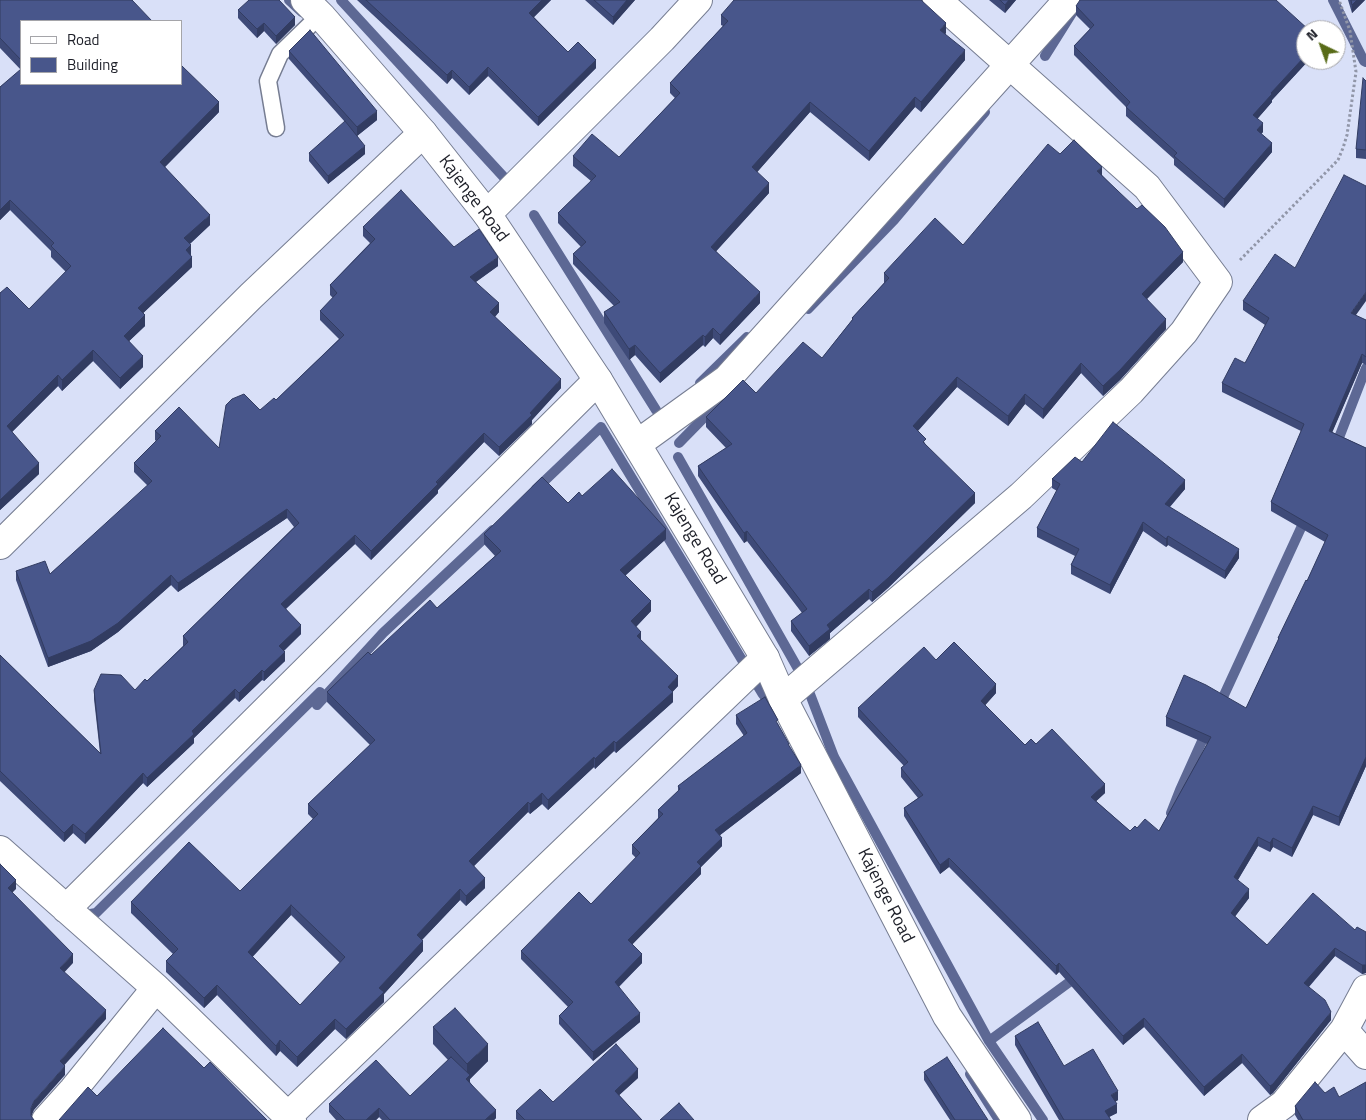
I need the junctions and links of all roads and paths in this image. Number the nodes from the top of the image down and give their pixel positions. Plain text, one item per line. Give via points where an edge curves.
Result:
1 (698, 0) edge
2 (937, 0) edge
3 (1068, 0) edge
4 (1339, 0) edge
5 (314, 8) edge
6 (1010, 64) junction
7 (276, 128) dead end
8 (423, 133) junction
9 (487, 214) junction
10 (1218, 282) junction
11 (598, 380) junction
12 (637, 444) junction
13 (0, 545) edge
14 (765, 658) junction
15 (783, 699) junction
16 (0, 850) edge
17 (66, 909) junction
18 (156, 988) junction
19 (1366, 989) edge
20 (1344, 1030) junction
21 (1366, 1055) edge
22 (290, 1118) edge
23 (46, 1120) edge
24 (1017, 1120) edge
25 (1262, 1120) edge

1 - 9 street
2 - 6 street
3 - 6 street
4 - 10 path via 1350,31 1356,72 1347,135 1338,160
5 - 7 lane via 313,22 280,54 268,81
5 - 8 street, Kajenge Road
6 - 10 street via 1147,187
6 - 12 street via 727,379
8 - 9 street, Kajenge Road
8 - 13 street via 251,296
9 - 11 street, Kajenge Road
10 - 15 street via 1184,332 1131,391 1035,483
11 - 12 street, Kajenge Road
11 - 17 street
12 - 14 street, Kajenge Road
14 - 15 street, Kajenge Road
14 - 22 street
15 - 24 street, Kajenge Road via 946,1016
16 - 17 street
17 - 18 street
18 - 22 street
18 - 23 street
19 - 20 street
20 - 21 street
20 - 25 street via 1284,1104

